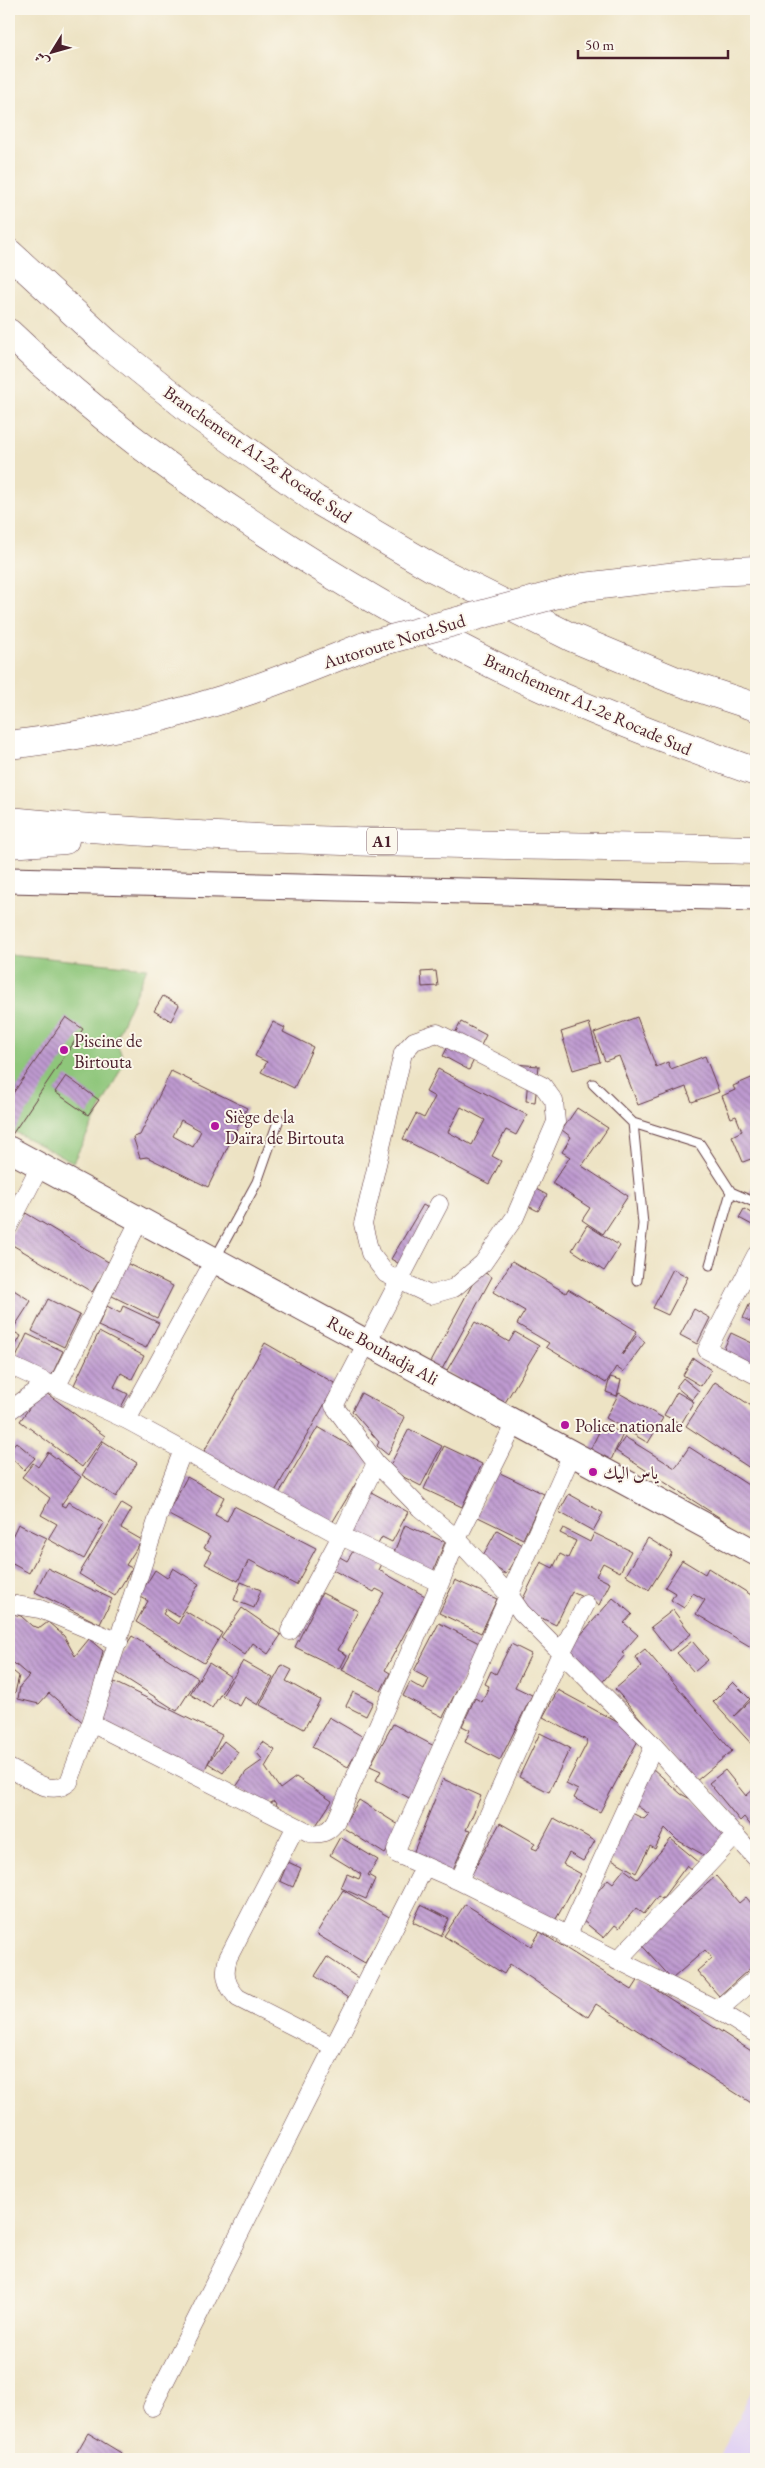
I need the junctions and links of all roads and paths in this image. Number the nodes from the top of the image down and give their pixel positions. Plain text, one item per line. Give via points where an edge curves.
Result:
1 (9, 253) edge
2 (9, 333) edge
3 (756, 570) edge
4 (756, 707) edge
5 (9, 745) edge
6 (756, 772) edge
7 (9, 821) edge
8 (164, 832) junction
9 (9, 844) edge
10 (756, 850) edge
11 (9, 880) edge
12 (756, 898) edge
13 (593, 1084) dead end
14 (279, 1119) dead end
15 (634, 1123) junction
16 (9, 1148) edge
17 (40, 1166) junction
18 (731, 1192) junction
19 (756, 1203) edge
20 (439, 1204) dead end
21 (140, 1219) junction
22 (9, 1226) edge
23 (756, 1255) edge
24 (216, 1259) junction
25 (710, 1265) dead end
26 (637, 1280) dead end
27 (399, 1282) junction
28 (367, 1341) junction
29 (9, 1365) edge
30 (756, 1375) edge
31 (51, 1385) junction
32 (9, 1411) edge
33 (127, 1420) junction
34 (515, 1423) junction
35 (183, 1450) junction
36 (572, 1454) junction
37 (376, 1462) junction
38 (341, 1536) junction
39 (457, 1538) junction
40 (756, 1553) edge
41 (440, 1583) junction
42 (510, 1596) junction
43 (9, 1604) edge
44 (586, 1604) dead end
45 (290, 1631) dead end
46 (119, 1642) junction
47 (560, 1653) junction
48 (91, 1723) junction
49 (654, 1746) junction
50 (9, 1768) edge
51 (296, 1826) junction
52 (736, 1835) junction
53 (756, 1858) edge
54 (424, 1868) junction
55 (459, 1881) junction
56 (567, 1936) junction
57 (617, 1961) junction
58 (756, 1978) edge
59 (718, 2010) junction
60 (756, 2034) edge
61 (334, 2047) junction
62 (152, 2407) dead end

1 - 4 highway, Branchement A1-2e Rocade Sud via 107,343 172,395 315,499 431,567 571,637 674,680
2 - 6 highway, Branchement A1-2e Rocade Sud via 50,373 152,456 248,522 398,616 540,687 670,742
3 - 5 highway, Autoroute Nord-Sud, bridge via 584,587 365,646 249,691 152,720 73,737
7 - 8 highway, A1
8 - 9 highway
8 - 10 highway, A1 via 292,839
11 - 12 main road
13 - 15 lane
14 - 24 lane via 257,1182
15 - 18 lane via 700,1144
15 - 26 lane via 643,1224
16 - 17 main road, Rue Bouhadja Ali
17 - 21 main road, Rue Bouhadja Ali
17 - 22 street
18 - 19 lane
18 - 25 lane
20 - 27 street
21 - 24 main road, Rue Bouhadja Ali
21 - 31 street
23 - 30 street via 708,1350
24 - 28 main road, Rue Bouhadja Ali
24 - 33 street
27 - 27 street via 430,1295 454,1288 483,1263 515,1217 556,1122 554,1101 543,1086 437,1033 414,1041 403,1053 363,1224 370,1253 386,1274
27 - 28 street
28 - 34 main road, Rue Bouhadja Ali
28 - 37 street via 334,1406
29 - 31 street
31 - 32 street
31 - 33 street
33 - 35 street
34 - 36 main road, Rue Bouhadja Ali
34 - 39 street
35 - 38 street
35 - 46 street via 164,1499
36 - 40 main road, Rue Bouhadja Ali
36 - 42 street
37 - 38 street
37 - 39 street via 420,1508
38 - 41 street
38 - 45 street
39 - 41 street
39 - 42 street
41 - 51 street via 336,1821 328,1831 316,1834
42 - 47 street via 520,1612
42 - 54 street via 396,1850 401,1857
43 - 46 street via 40,1609
44 - 47 street
46 - 48 street
47 - 49 street
47 - 55 street
48 - 50 street via 69,1782 62,1788 49,1789
48 - 51 street
49 - 52 street
49 - 56 street
51 - 61 street via 228,1958 225,1976 238,1998
52 - 53 street
52 - 57 street
54 - 55 street
54 - 61 street
55 - 56 street
56 - 57 street
57 - 59 street
58 - 59 street
59 - 60 street
61 - 62 street

